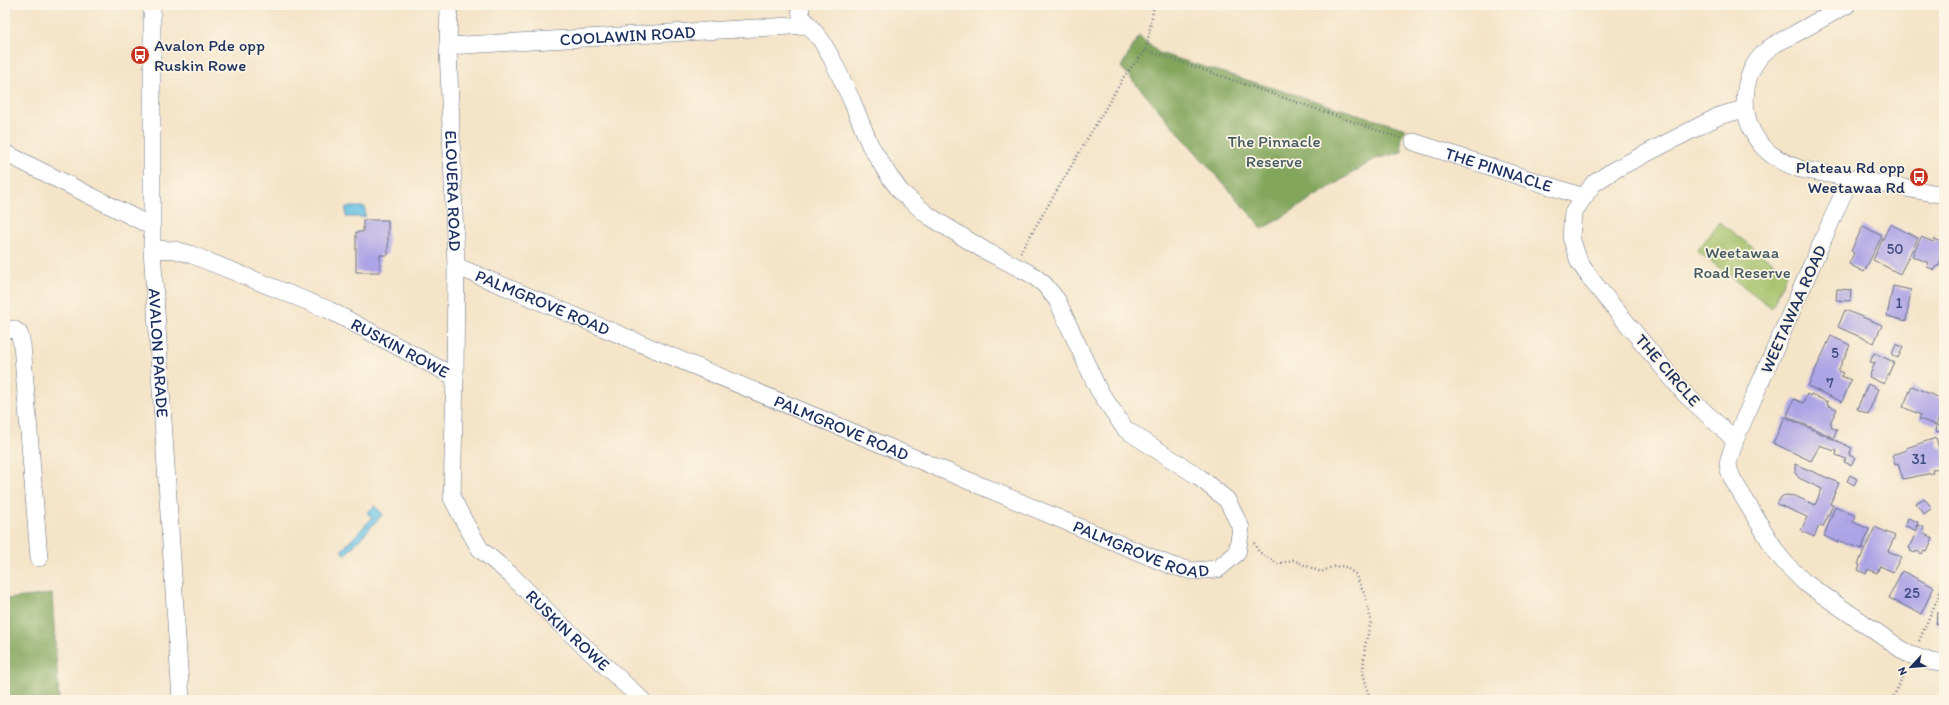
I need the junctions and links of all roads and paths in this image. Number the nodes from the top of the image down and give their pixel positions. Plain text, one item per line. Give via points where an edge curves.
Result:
1 (152, 5) edge
2 (449, 5) edge
3 (800, 5) edge
4 (1154, 5) edge
5 (1846, 5) edge
6 (807, 25) junction
7 (448, 46) junction
8 (1146, 50) junction
9 (1744, 109) junction
10 (1414, 142) joint
11 (5, 153) edge
12 (1850, 178) junction
13 (1944, 195) edge
14 (1584, 197) junction
15 (151, 226) junction
16 (152, 249) junction
17 (456, 266) junction
18 (1013, 266) junction
19 (5, 330) edge
20 (455, 377) junction
21 (1735, 440) junction
22 (1241, 528) junction
23 (39, 558) dead end
24 (1944, 662) edge
25 (181, 700) edge
26 (642, 700) edge
27 (1370, 700) edge

1 - 15 street, AVALON PARADE
2 - 7 street, ELOUERA ROAD
3 - 6 street via 801,16
4 - 8 path
5 - 9 street via 1767,49 1752,66 1746,85
6 - 7 street, COOLAWIN ROAD
6 - 18 street via 821,40 832,59 870,145 901,192 929,216
7 - 17 street, ELOUERA ROAD
8 - 10 path
8 - 18 path via 1125,75
9 - 12 street via 1751,130 1763,148 1784,163 1800,169
9 - 14 street, THE CIRCLE via 1719,116 1614,170 1593,184
10 - 14 street, THE PINNACLE
11 - 15 street
12 - 13 street
12 - 21 street, WEETAWAA ROAD
14 - 21 street, THE CIRCLE via 1573,213 1571,237 1579,262 1592,282 1685,394
15 - 16 street, AVALON PARADE
16 - 20 street, RUSKIN ROWE via 175,250 190,254 329,310
16 - 25 street, AVALON PARADE
17 - 20 street, ELOUERA ROAD
17 - 22 street, PALMGROVE ROAD via 1172,566 1193,571 1218,569 1237,553
18 - 22 street via 1031,274 1044,284 1057,300 1098,389 1125,429 1199,476 1227,500
19 - 23 street via 13,329 19,333 22,344
20 - 26 street, RUSKIN ROWE via 452,498 480,549 512,575
21 - 24 street via 1728,463 1733,480 1785,563 1804,582 1908,654 1932,662
22 - 27 path via 1252,537 1259,552 1278,564 1294,560 1321,572 1332,567 1344,566 1355,574 1365,595 1370,621 1363,672

